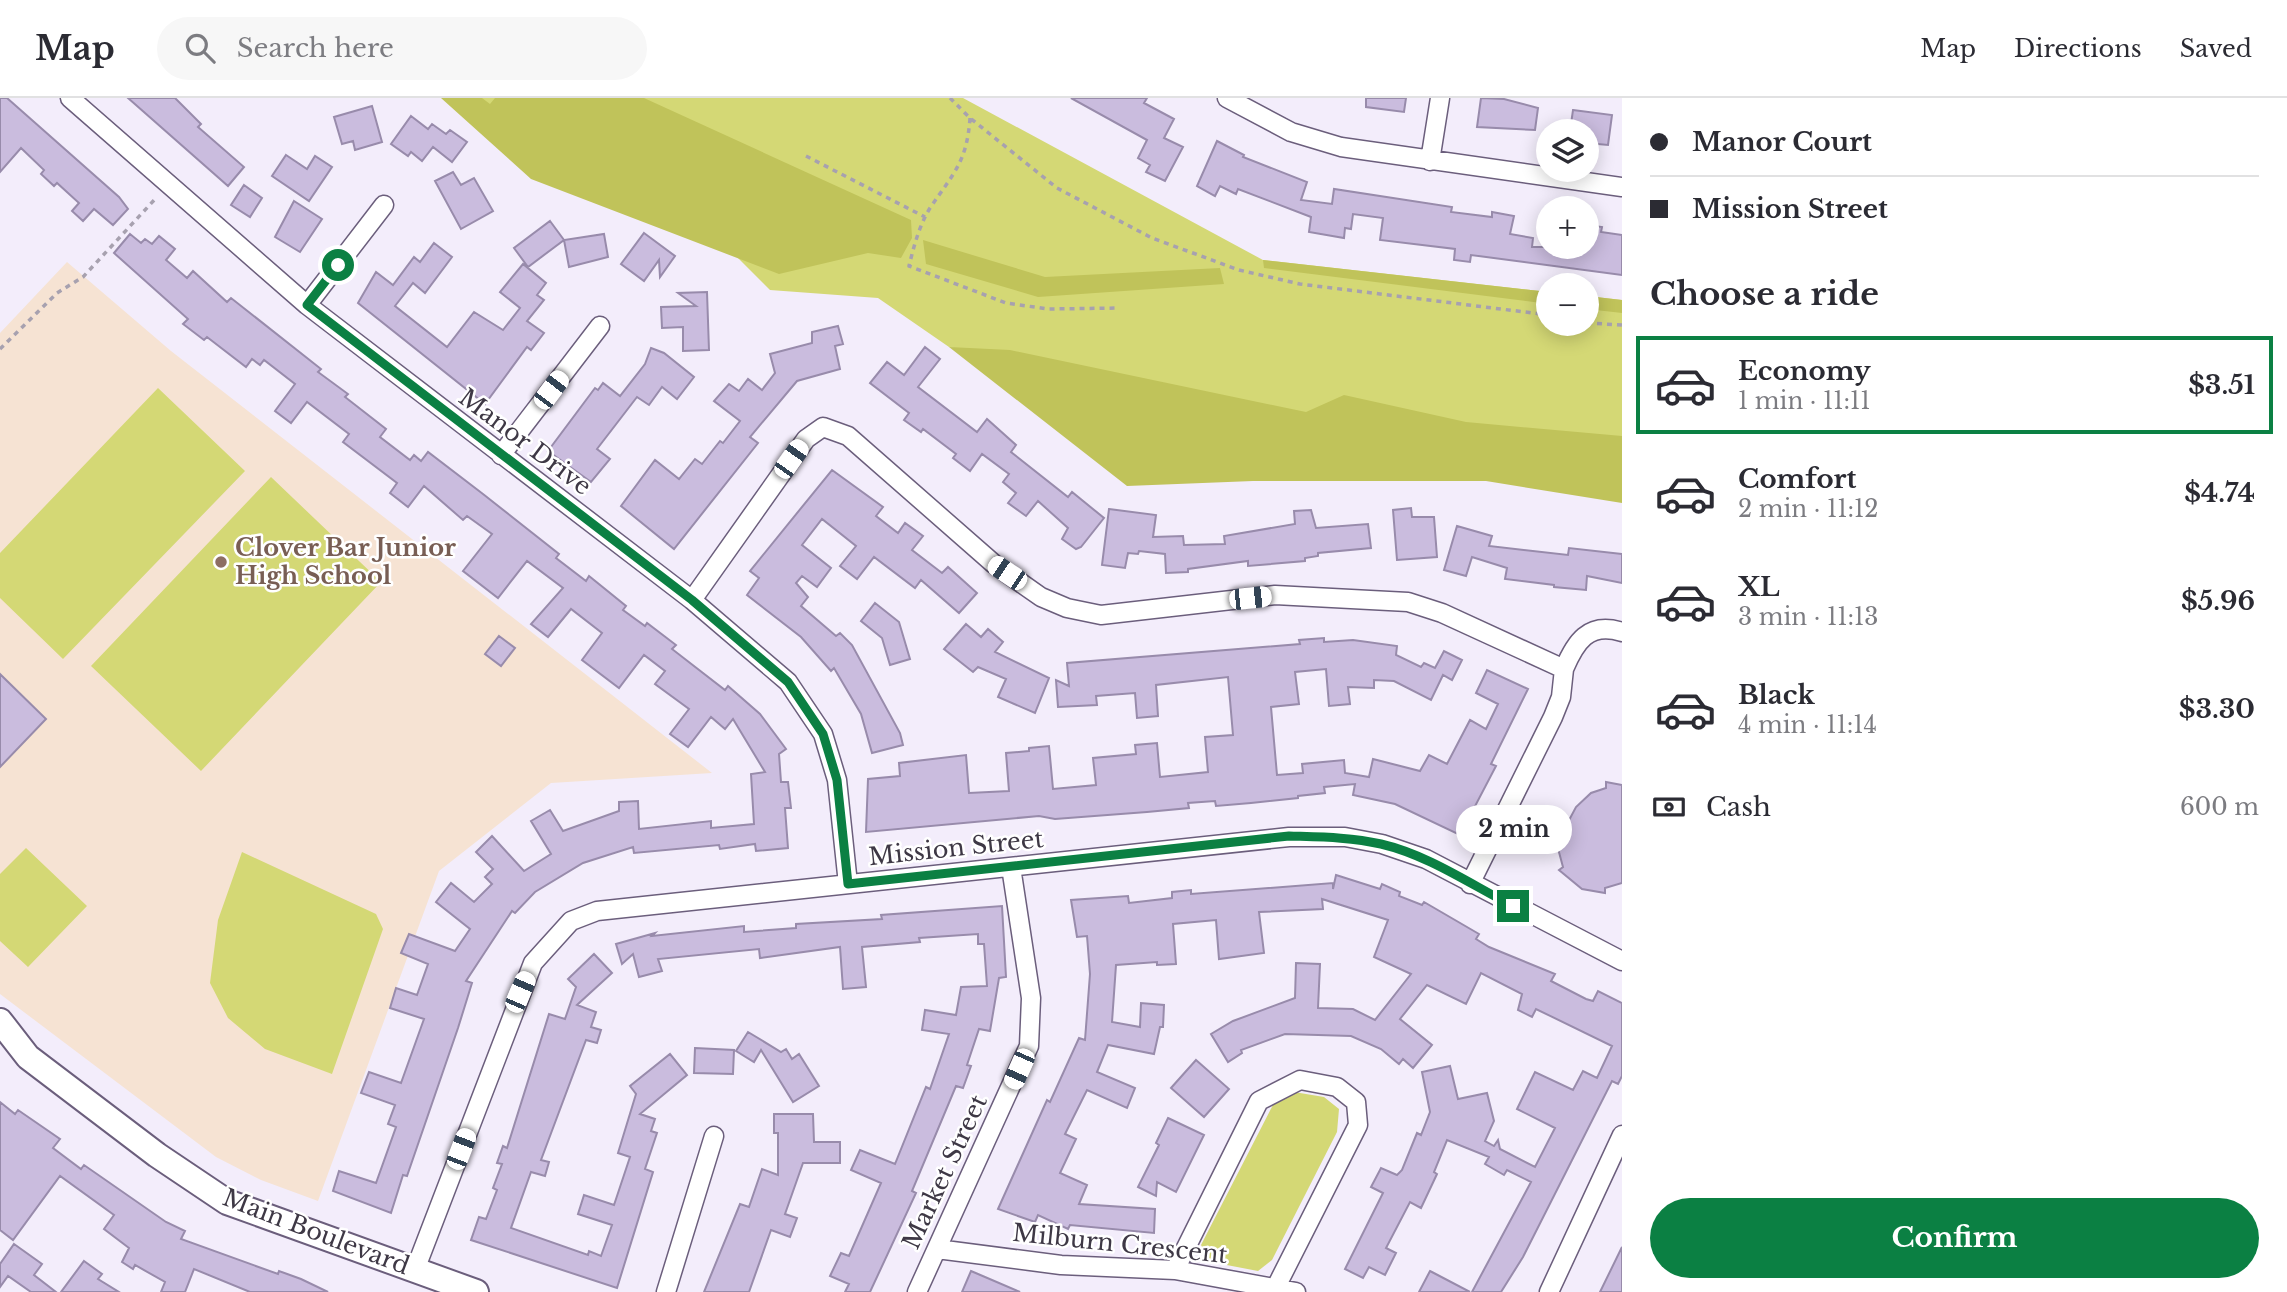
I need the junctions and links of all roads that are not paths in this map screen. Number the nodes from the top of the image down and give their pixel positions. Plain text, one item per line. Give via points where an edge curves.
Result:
1 (70, 98) edge
2 (1227, 98) edge
3 (1440, 98) edge
4 (1430, 161) junction
5 (1622, 187) edge
6 (384, 205) dead end
7 (307, 305) junction
8 (600, 326) dead end
9 (501, 455) junction
10 (692, 600) junction
11 (1622, 632) edge
12 (1564, 669) junction
13 (1011, 867) junction
14 (848, 884) junction
15 (1469, 884) junction
16 (1622, 961) edge
17 (0, 1021) edge
18 (0, 1045) edge
19 (28, 1057) junction
20 (1622, 1135) edge
21 (715, 1136) dead end
22 (937, 1249) junction
23 (415, 1270) junction
24 (1175, 1270) junction
25 (1276, 1287) junction
26 (476, 1292) edge
27 (666, 1292) edge
28 (917, 1292) edge
29 (1296, 1292) edge
30 (1549, 1292) edge

1 - 7 street, Manor Drive
2 - 4 street via 1318,141
3 - 4 street
4 - 5 street
6 - 7 street
7 - 9 street, Manor Drive
8 - 9 street
9 - 10 street, Manor Drive
10 - 12 street via 806,439 823,427 848,436 994,564 1041,597 1067,608 1101,615 1275,595 1408,603 1442,613
10 - 14 street, Manor Drive via 788,682 823,734 837,780
11 - 12 street via 1591,631 1575,643
12 - 15 street via 1553,717
13 - 14 street, Mission Street
13 - 15 street, Mission Street via 1289,836 1345,837 1426,859
13 - 22 street, Market Street via 1031,998 1029,1046
14 - 23 street, Mission Street via 597,911 571,921 533,963
15 - 16 street, Mission Street
17 - 19 street, Main Boulevard
18 - 19 street, Main Boulevard
19 - 23 street, Main Boulevard via 227,1202
20 - 30 street
21 - 27 street
22 - 24 street, Milburn Crescent via 1061,1265
22 - 28 street, Market Street
23 - 26 street, Main Boulevard
24 - 25 street, Milburn Crescent
24 - 25 street via 1259,1101 1300,1080 1337,1087 1356,1102 1358,1125
25 - 29 street, Milburn Crescent

